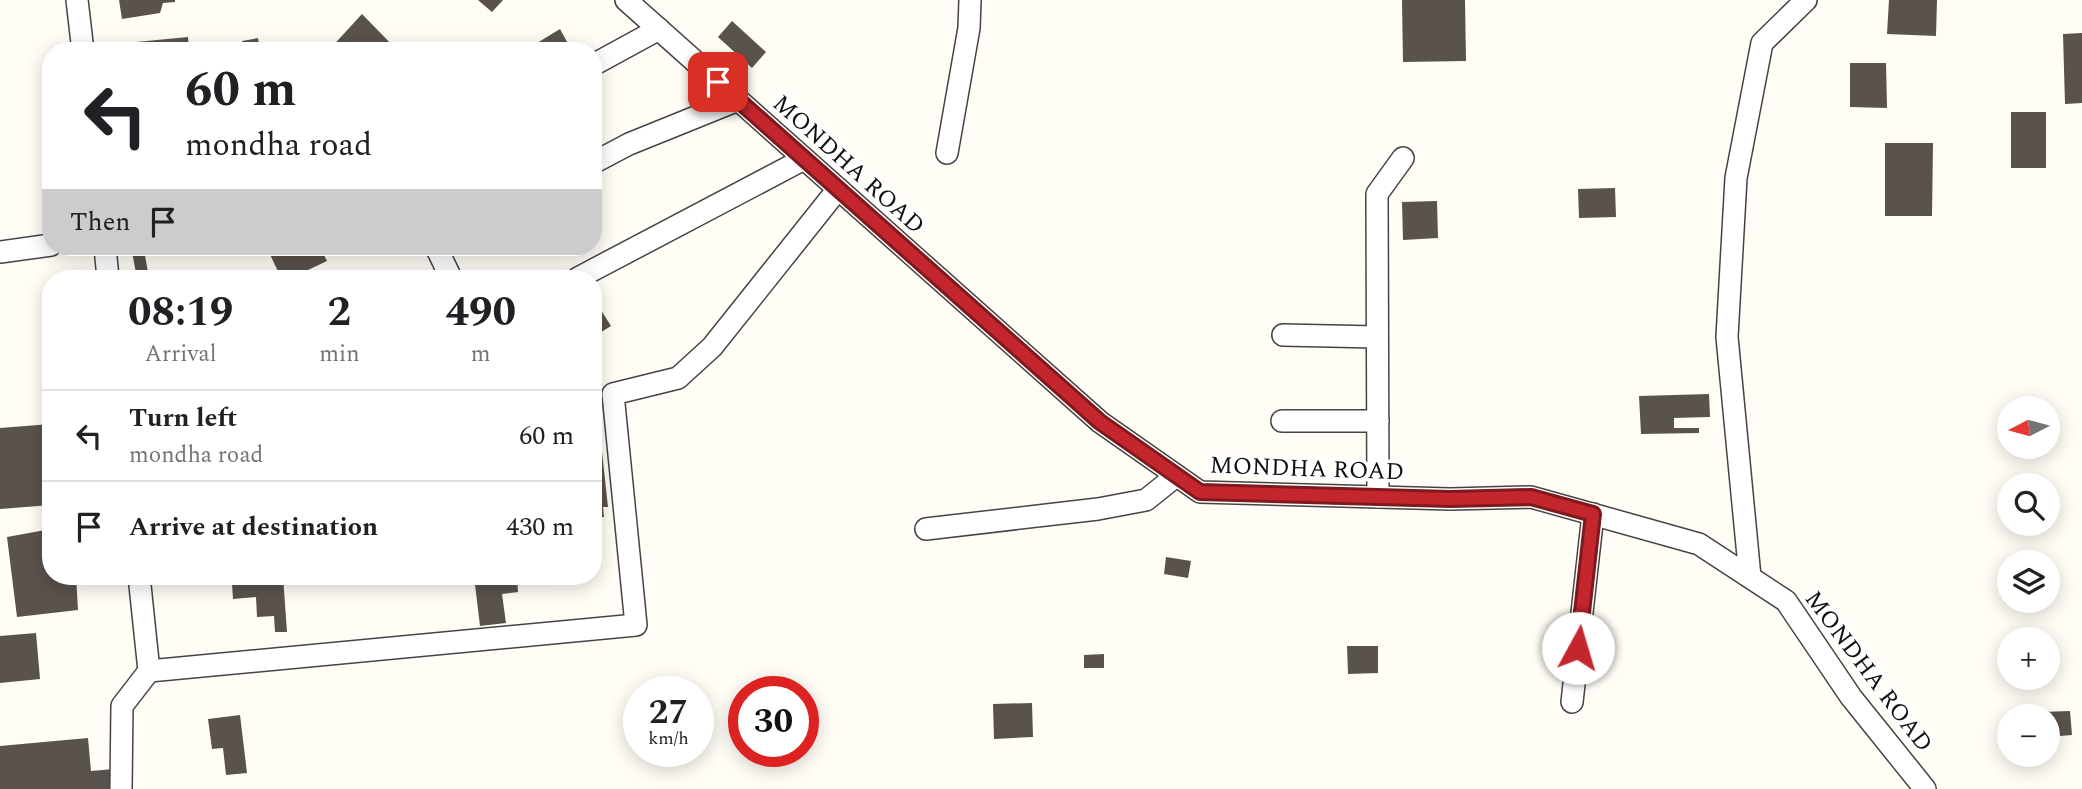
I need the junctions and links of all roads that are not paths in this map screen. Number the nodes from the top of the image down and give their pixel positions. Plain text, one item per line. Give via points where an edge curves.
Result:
1 (77, 0) edge
2 (970, 0) edge
3 (1806, 0) edge
4 (634, 2) edge
5 (659, 29) junction
6 (82, 42) edge
7 (602, 60) edge
8 (738, 100) junction
9 (947, 153) dead end
10 (602, 158) edge
11 (1403, 158) dead end
12 (804, 159) junction
13 (838, 189) junction
14 (42, 246) edge
15 (0, 252) edge
16 (593, 270) edge
17 (1283, 335) dead end
18 (1377, 337) junction
19 (603, 395) edge
20 (1282, 421) dead end
21 (1378, 421) junction
22 (1176, 476) junction
23 (1378, 497) junction
24 (1593, 514) junction
25 (926, 529) dead end
26 (1750, 577) junction
27 (140, 585) edge
28 (149, 671) junction
29 (1572, 702) dead end
30 (121, 789) edge
31 (1925, 789) edge

1 - 6 street
2 - 9 street via 970,28
3 - 26 street via 1762,43 1736,178 1727,337
4 - 5 street, MONDHA ROAD
5 - 7 street
5 - 8 street, MONDHA ROAD
8 - 10 street
8 - 12 street, MONDHA ROAD
11 - 18 street via 1377,194
12 - 13 street, MONDHA ROAD
12 - 16 street
13 - 19 street via 712,347 678,378
13 - 22 street, MONDHA ROAD via 1100,422
14 - 15 street
17 - 18 street
18 - 21 street
19 - 28 street via 636,625
20 - 21 street
21 - 23 street
22 - 23 street, MONDHA ROAD via 1200,492
22 - 25 street via 1146,500
23 - 24 street, MONDHA ROAD via 1531,497
24 - 26 street, MONDHA ROAD via 1699,544
24 - 29 street
26 - 31 street, MONDHA ROAD via 1786,601 1851,697
27 - 28 street
28 - 30 street via 122,706

